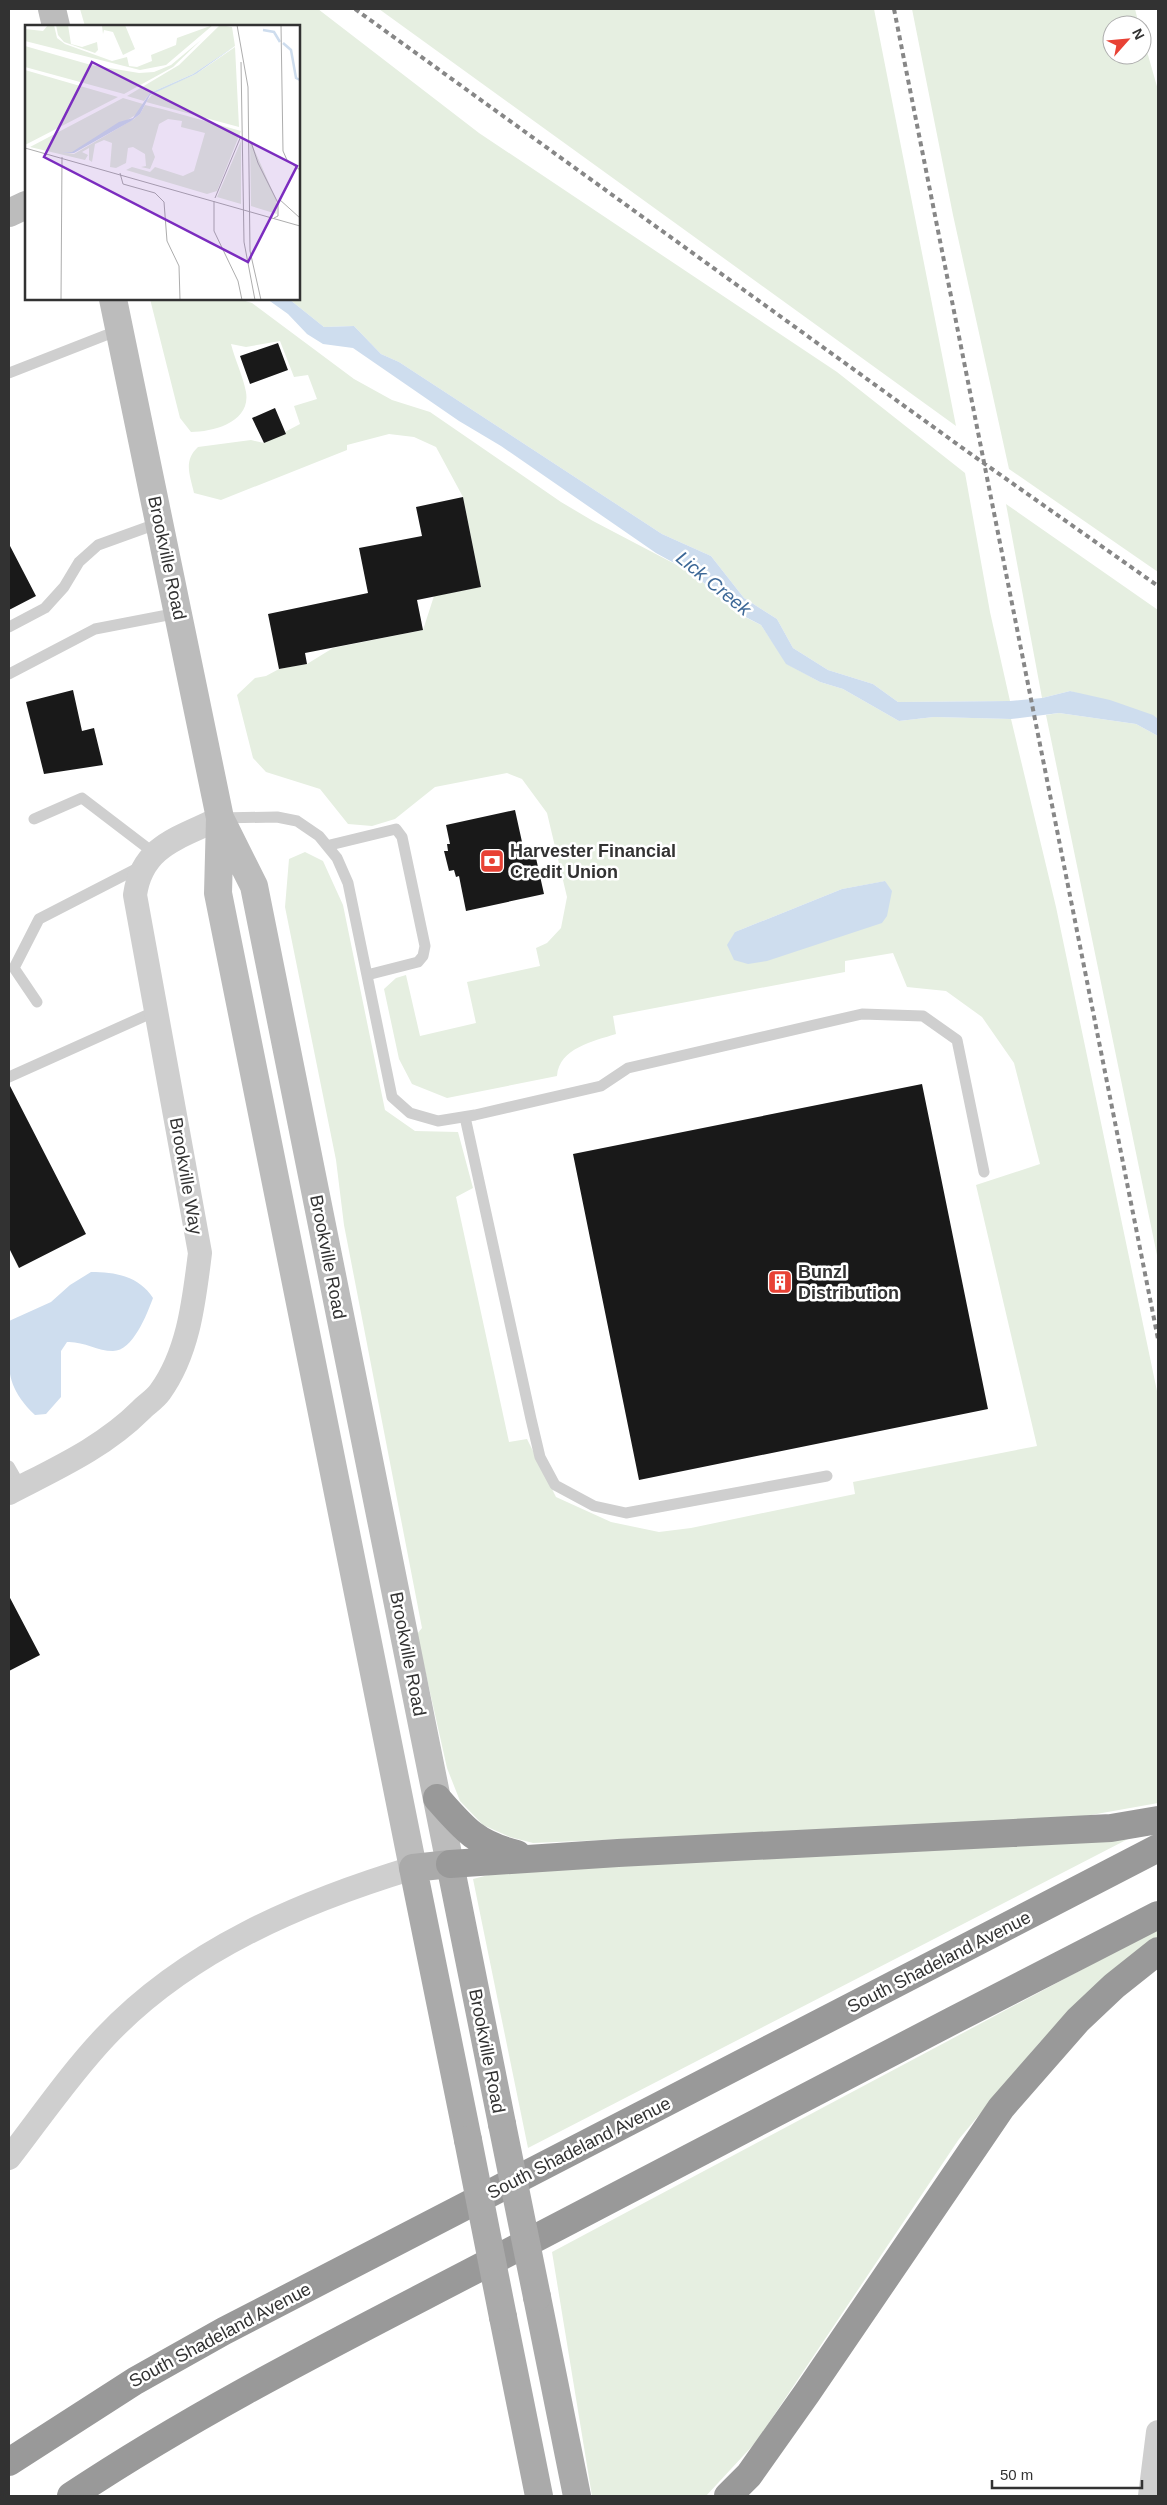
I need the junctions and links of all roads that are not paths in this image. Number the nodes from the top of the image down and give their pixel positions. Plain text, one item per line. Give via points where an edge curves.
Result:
1 (52, 9) edge
2 (56, 25) edge
3 (25, 205) edge
4 (9, 213) edge
5 (113, 300) edge
6 (119, 330) junction
7 (9, 373) edge
8 (159, 523) junction
9 (178, 613) junction
10 (9, 627) edge
11 (9, 674) edge
12 (220, 818) junction
13 (34, 819) dead end
14 (330, 845) junction
15 (149, 859) junction
16 (367, 975) junction
17 (37, 1002) dead end
18 (156, 1011) junction
19 (9, 1077) edge
20 (465, 1117) junction
21 (984, 1172) dead end
22 (9, 1466) edge
23 (826, 1476) dead end
24 (15, 1490) edge
25 (437, 1798) junction
26 (1158, 1820) edge
27 (1158, 1848) edge
28 (533, 1858) junction
29 (450, 1864) junction
30 (413, 1868) junction
31 (1158, 1915) edge
32 (1158, 1952) edge
33 (9, 2158) edge
34 (807, 2393) junction
35 (1158, 2432) edge
36 (9, 2462) edge
37 (71, 2496) edge
38 (539, 2496) edge
39 (577, 2496) edge
40 (728, 2496) edge
41 (756, 2496) edge
42 (1150, 2496) edge

1 - 2 main road
3 - 4 main road
5 - 6 main road, Brookville Road
6 - 7 lane
6 - 8 main road, Brookville Road
8 - 9 main road, Brookville Road
8 - 10 lane via 98,546 79,562 64,587 45,608
9 - 11 lane via 95,628
9 - 12 main road, Brookville Road
12 - 14 lane via 287,818 304,825
12 - 15 street via 167,845
12 - 25 main road, Brookville Road via 254,886
12 - 30 main road, Brookville Road via 218,893
13 - 15 lane via 82,798
14 - 16 lane via 348,884
14 - 16 lane via 396,829 402,837 425,946 423,956 418,962
15 - 17 lane via 39,919 14,968
15 - 18 street, Brookville Way via 137,880 135,903
16 - 20 lane via 392,1097 410,1114 438,1121
18 - 19 lane
18 - 24 street, Brookville Way via 200,1253 191,1316 179,1356 160,1392 126,1425 87,1453
20 - 21 lane via 600,1086 628,1068 862,1014 923,1016 957,1040
20 - 23 lane via 540,1457 555,1485 594,1506 626,1513
22 - 24 lane
25 - 28 highway via 466,1830 493,1848
25 - 29 main road, Brookville Road
26 - 28 highway via 1111,1828
27 - 36 highway, South Shadeland Avenue via 224,2331 104,2400
28 - 29 highway
29 - 30 main road
29 - 39 main road, Brookville Road, bridge
30 - 33 street via 350,1888 294,1911 221,1947 178,1974 105,2037
30 - 38 main road, Brookville Road, bridge
31 - 37 highway via 247,2390 154,2443
32 - 34 highway via 1114,1986 1078,2020 1001,2108
34 - 40 highway via 749,2475
34 - 41 highway
35 - 42 street

